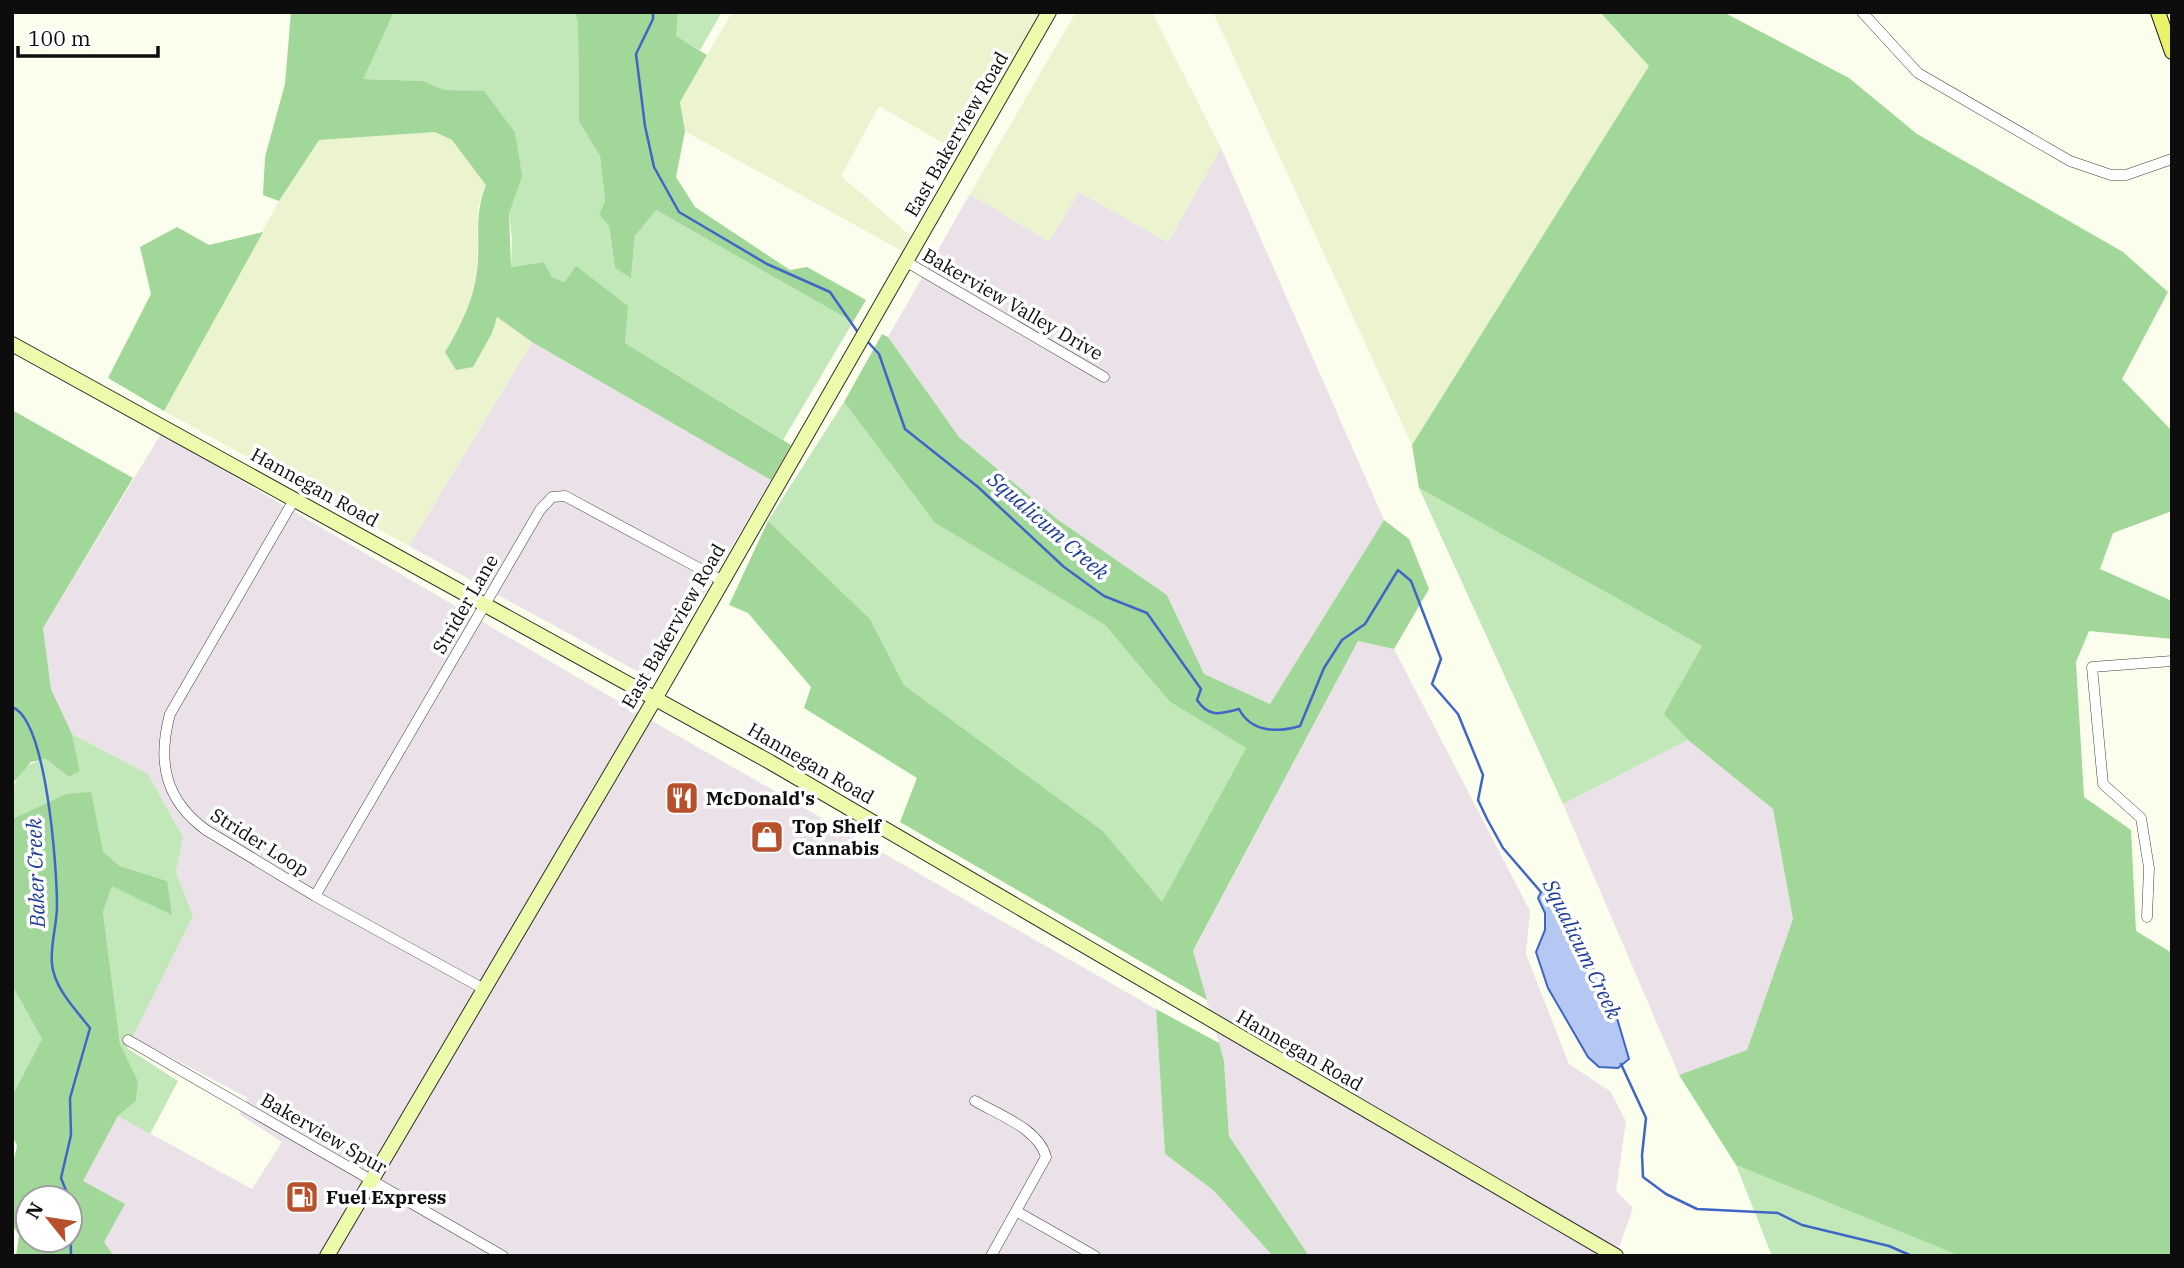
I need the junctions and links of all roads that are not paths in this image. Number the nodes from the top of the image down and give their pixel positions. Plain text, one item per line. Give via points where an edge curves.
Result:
1 (1049, 12) edge
2 (1862, 12) edge
3 (2158, 12) edge
4 (2172, 52) edge
5 (2172, 159) edge
6 (905, 261) junction
7 (12, 344) edge
8 (1104, 377) dead end
9 (295, 498) junction
10 (721, 580) junction
11 (486, 603) junction
12 (2172, 661) edge
13 (656, 697) junction
14 (315, 896) junction
15 (2147, 917) dead end
16 (482, 988) junction
17 (128, 1040) dead end
18 (975, 1101) dead end
19 (372, 1180) junction
20 (1016, 1211) junction
21 (327, 1256) edge
22 (503, 1256) edge
23 (990, 1256) edge
24 (1095, 1256) edge
25 (1616, 1256) edge

1 - 6 main road, East Bakerview Road
2 - 5 street via 1918,73 2070,161 2111,175 2126,175
3 - 4 main road
6 - 8 street, Bakerview Valley Drive
6 - 10 main road, East Bakerview Road
7 - 9 main road, Hannegan Road
9 - 11 main road, Hannegan Road
9 - 14 street, Strider Loop via 170,714 163,742 169,787 190,818
10 - 11 street, Strider Lane via 558,495 540,510
10 - 13 main road, East Bakerview Road
11 - 13 main road, Hannegan Road
11 - 14 street, Strider Lane
12 - 15 street via 2092,667 2103,783 2141,818 2149,868
13 - 16 main road, East Bakerview Road
13 - 25 main road, Hannegan Road
14 - 16 street, Strider Loop
16 - 19 main road, East Bakerview Road
17 - 19 street, Bakerview Spur
18 - 20 street via 1043,1145 1046,1157
19 - 21 main road, East Bakerview Road
19 - 22 street, Bakerview Spur
20 - 23 street
20 - 24 street

